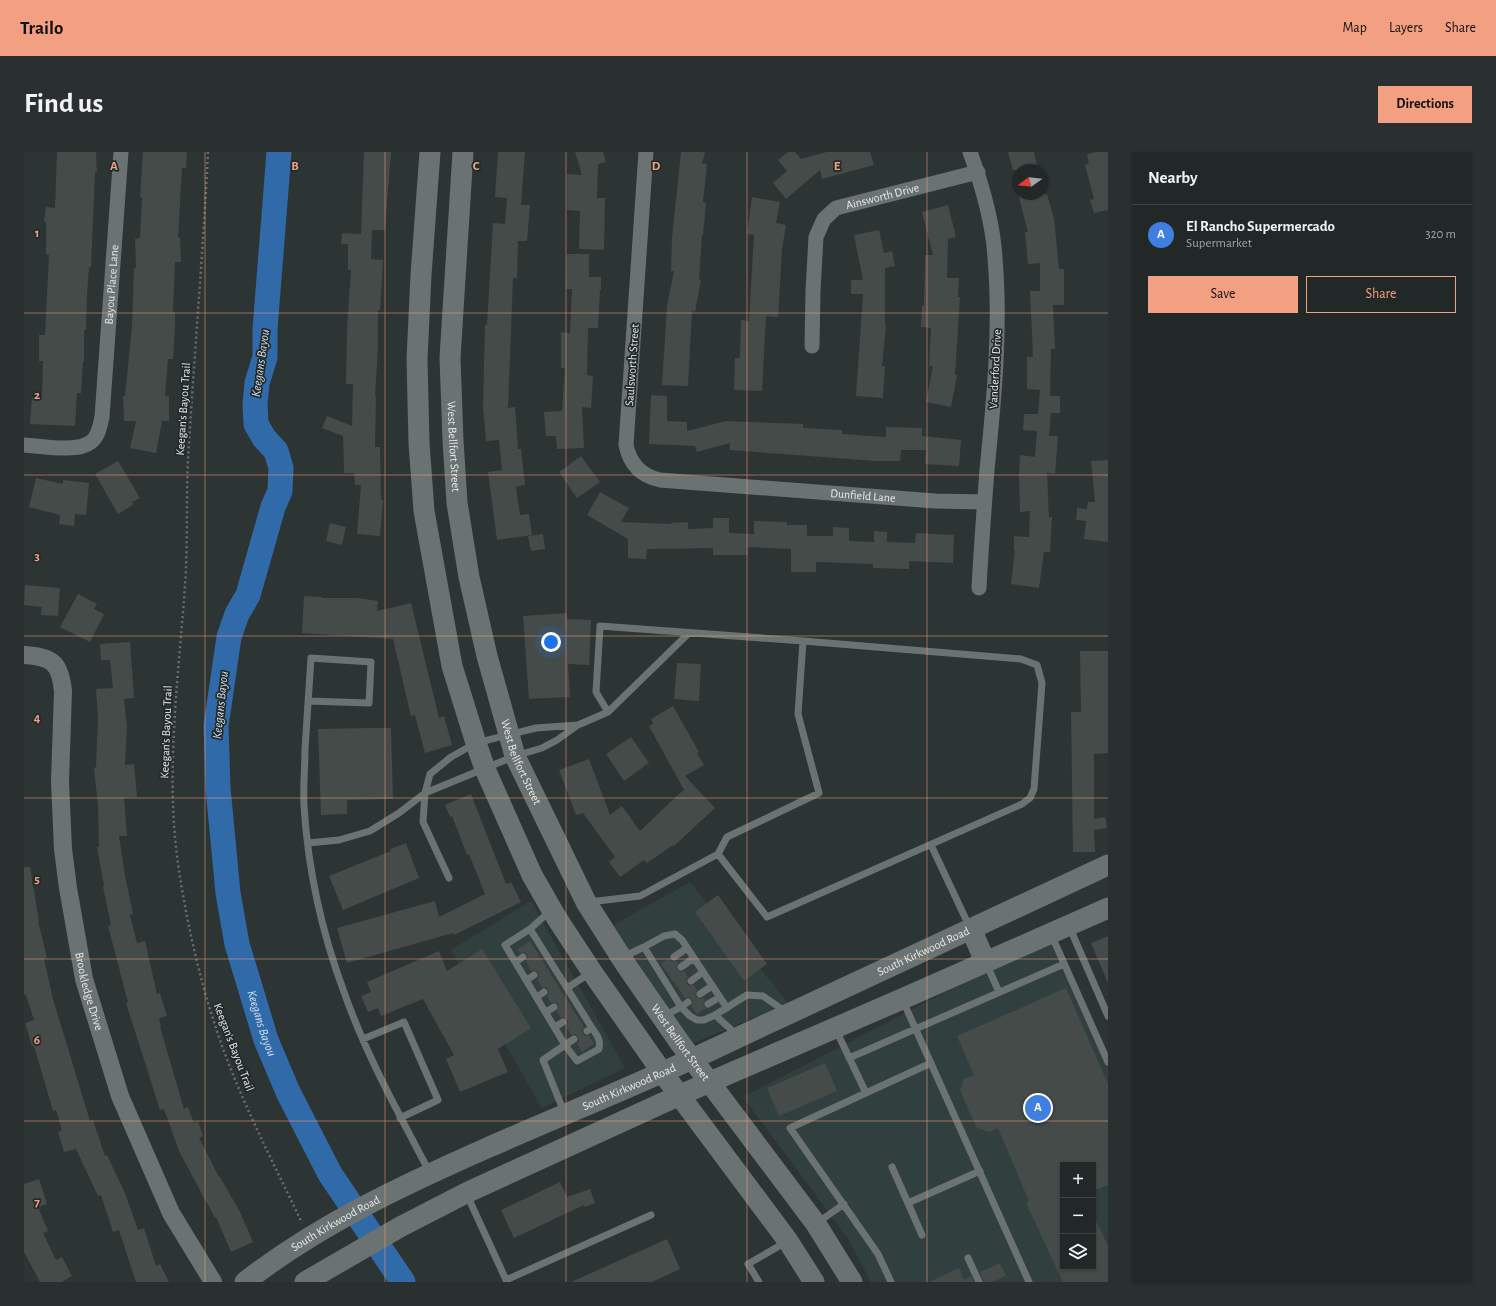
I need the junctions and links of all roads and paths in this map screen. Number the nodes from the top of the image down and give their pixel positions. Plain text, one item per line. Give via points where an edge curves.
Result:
1 (121, 152) edge
2 (208, 152) edge
3 (430, 152) edge
4 (463, 152) edge
5 (646, 152) edge
6 (970, 152) edge
7 (978, 172) junction
8 (812, 346) dead end
9 (453, 440) junction
10 (418, 443) junction
11 (24, 445) edge
12 (740, 486) joint
13 (984, 502) junction
14 (469, 577) junction
15 (436, 583) junction
16 (979, 588) dead end
17 (689, 633) junction
18 (804, 641) junction
19 (24, 655) edge
20 (308, 701) junction
21 (608, 712) junction
22 (578, 725) junction
23 (508, 735) junction
24 (476, 743) junction
25 (515, 756) junction
26 (485, 769) junction
27 (425, 794) junction
28 (308, 843) junction
29 (931, 845) junction
30 (718, 854) junction
31 (1108, 865) edge
32 (450, 878) dead end
33 (586, 902) junction
34 (1108, 908) edge
35 (552, 909) junction
36 (530, 928) junction
37 (971, 930) junction
38 (1060, 930) junction
39 (644, 947) junction
40 (687, 948) junction
41 (523, 957) dead end
42 (674, 957) dead end
43 (621, 958) junction
44 (694, 958) junction
45 (985, 961) junction
46 (516, 962) junction
47 (1064, 964) junction
48 (681, 967) dead end
49 (592, 972) junction
50 (703, 972) junction
51 (534, 975) dead end
52 (527, 980) junction
53 (691, 981) dead end
54 (712, 986) junction
55 (567, 988) junction
56 (544, 992) dead end
57 (999, 992) junction
58 (700, 994) dead end
59 (537, 997) junction
60 (720, 997) junction
61 (902, 999) junction
62 (688, 1002) dead end
63 (708, 1004) dead end
64 (554, 1007) dead end
65 (681, 1007) junction
66 (1106, 1007) edge
67 (727, 1008) junction
68 (546, 1012) junction
69 (789, 1014) junction
70 (715, 1015) junction
71 (1108, 1016) edge
72 (661, 1017) junction
73 (563, 1022) dead end
74 (555, 1027) junction
75 (836, 1028) junction
76 (916, 1028) junction
77 (739, 1037) junction
78 (363, 1039) junction
79 (574, 1039) dead end
80 (565, 1045) junction
81 (849, 1058) junction
82 (692, 1060) junction
83 (1108, 1062) edge
84 (931, 1063) junction
85 (662, 1072) junction
86 (710, 1082) junction
87 (866, 1093) junction
88 (680, 1095) junction
89 (565, 1114) junction
90 (400, 1118) junction
91 (452, 1164) junction
92 (892, 1167) dead end
93 (980, 1171) junction
94 (430, 1173) junction
95 (466, 1193) junction
96 (908, 1203) junction
97 (844, 1204) junction
98 (652, 1215) dead end
99 (816, 1224) junction
100 (317, 1233) junction
101 (922, 1235) dead end
102 (788, 1241) junction
103 (968, 1258) dead end
104 (507, 1281) edge
105 (213, 1282) edge
106 (245, 1282) edge
107 (305, 1282) edge
108 (759, 1282) edge
109 (814, 1282) edge
110 (852, 1282) edge
111 (892, 1282) edge
112 (979, 1282) edge
113 (1029, 1282) edge

1 - 11 street, Bayou Place Lane via 99,432 92,442 82,447
2 - 100 path, Keegan's Bayou Trail via 187,482 186,556 173,752 173,810 180,875 191,938 204,992 222,1045 243,1097
3 - 10 main road via 418,336
4 - 9 main road, West Bellfort Street via 450,358
5 - 12 street, Saulsworth Street via 626,445 628,454 637,469 652,478
6 - 7 street, Vanderford Drive
7 - 8 street, Ainsworth Drive via 836,208 824,219 816,237
7 - 13 street, Vanderford Drive via 993,242 997,289 993,406
9 - 10 main road
9 - 14 main road, West Bellfort Street via 457,503
10 - 15 main road via 424,511
12 - 13 street, Dunfield Lane via 935,501
13 - 16 street, Vanderford Drive
14 - 15 main road
14 - 23 main road, West Bellfort Street
15 - 24 main road via 452,666
17 - 18 lane
17 - 21 lane
17 - 21 lane via 600,626 596,692
18 - 29 lane via 1021,659 1036,665 1042,683 1034,789 1030,798
18 - 30 lane via 798,714 819,793 727,837
19 - 105 street, Brookledge Drive via 51,660 62,677 60,782 63,849 84,979 120,1096 171,1213
20 - 20 lane via 311,658 371,662 369,703
20 - 28 lane via 304,806
21 - 22 lane
22 - 23 lane via 536,728
22 - 25 lane via 542,748
23 - 24 lane
23 - 25 main road, West Bellfort Street
24 - 26 main road
24 - 27 lane via 451,757 430,774
25 - 26 lane
25 - 33 main road, West Bellfort Street
26 - 27 lane
26 - 35 main road via 532,875
27 - 28 lane via 370,831 339,840
27 - 32 lane via 423,822
28 - 78 lane via 314,886 333,960
29 - 30 lane via 767,917
29 - 37 lane
30 - 33 lane via 640,896
31 - 37 main road, South Kirkwood Road
33 - 43 main road, West Bellfort Street
34 - 38 main road
35 - 36 lane
35 - 49 main road
36 - 46 lane via 505,945
36 - 55 lane via 538,948 560,982
37 - 45 main road
37 - 69 main road, South Kirkwood Road
38 - 45 main road
38 - 47 lane
38 - 66 lane
39 - 40 lane via 664,936 675,934
39 - 43 lane
39 - 65 lane via 676,991
40 - 42 lane
40 - 44 lane
41 - 46 lane
43 - 72 main road, West Bellfort Street
44 - 48 lane
44 - 50 lane
45 - 57 lane
45 - 61 main road
46 - 52 lane
47 - 57 lane
47 - 83 lane
49 - 55 lane
49 - 85 main road
50 - 53 lane
50 - 54 lane
51 - 52 lane
52 - 59 lane
54 - 58 lane
54 - 60 lane
55 - 80 lane via 569,997 589,1029 599,1038 600,1044 599,1049 577,1061
56 - 59 lane
57 - 76 lane
59 - 68 lane
60 - 63 lane
60 - 67 lane
61 - 75 main road
61 - 76 lane
62 - 65 lane
64 - 68 lane
65 - 70 lane via 693,1014 697,1020
65 - 72 lane
66 - 71 lane
67 - 69 lane via 747,995 763,996
67 - 70 lane
68 - 74 lane
69 - 77 main road, South Kirkwood Road
70 - 77 lane
72 - 82 main road, West Bellfort Street
73 - 74 lane
74 - 80 lane
75 - 81 lane
75 - 86 main road
76 - 81 lane
76 - 84 lane
77 - 82 main road, South Kirkwood Road
78 - 90 lane
78 - 90 lane via 404,1022 438,1100
79 - 80 lane
80 - 89 lane via 543,1060
81 - 87 lane
82 - 85 main road, South Kirkwood Road
82 - 86 main road, West Bellfort Street
84 - 87 lane
84 - 93 lane
85 - 88 main road
85 - 89 main road, South Kirkwood Road
86 - 88 main road
86 - 99 main road, West Bellfort Street
87 - 97 lane via 790,1128
88 - 95 main road
88 - 102 main road
89 - 91 main road, South Kirkwood Road
90 - 94 lane
91 - 94 main road, South Kirkwood Road
91 - 95 main road
92 - 96 lane
93 - 96 lane
93 - 113 lane
94 - 100 main road, South Kirkwood Road
95 - 104 lane
95 - 107 main road via 400,1227
96 - 101 lane
97 - 99 lane
97 - 111 lane via 878,1254
98 - 104 lane
99 - 102 main road
99 - 110 main road, West Bellfort Street
100 - 106 main road, South Kirkwood Road
102 - 108 lane via 748,1264
102 - 109 main road
103 - 112 lane

